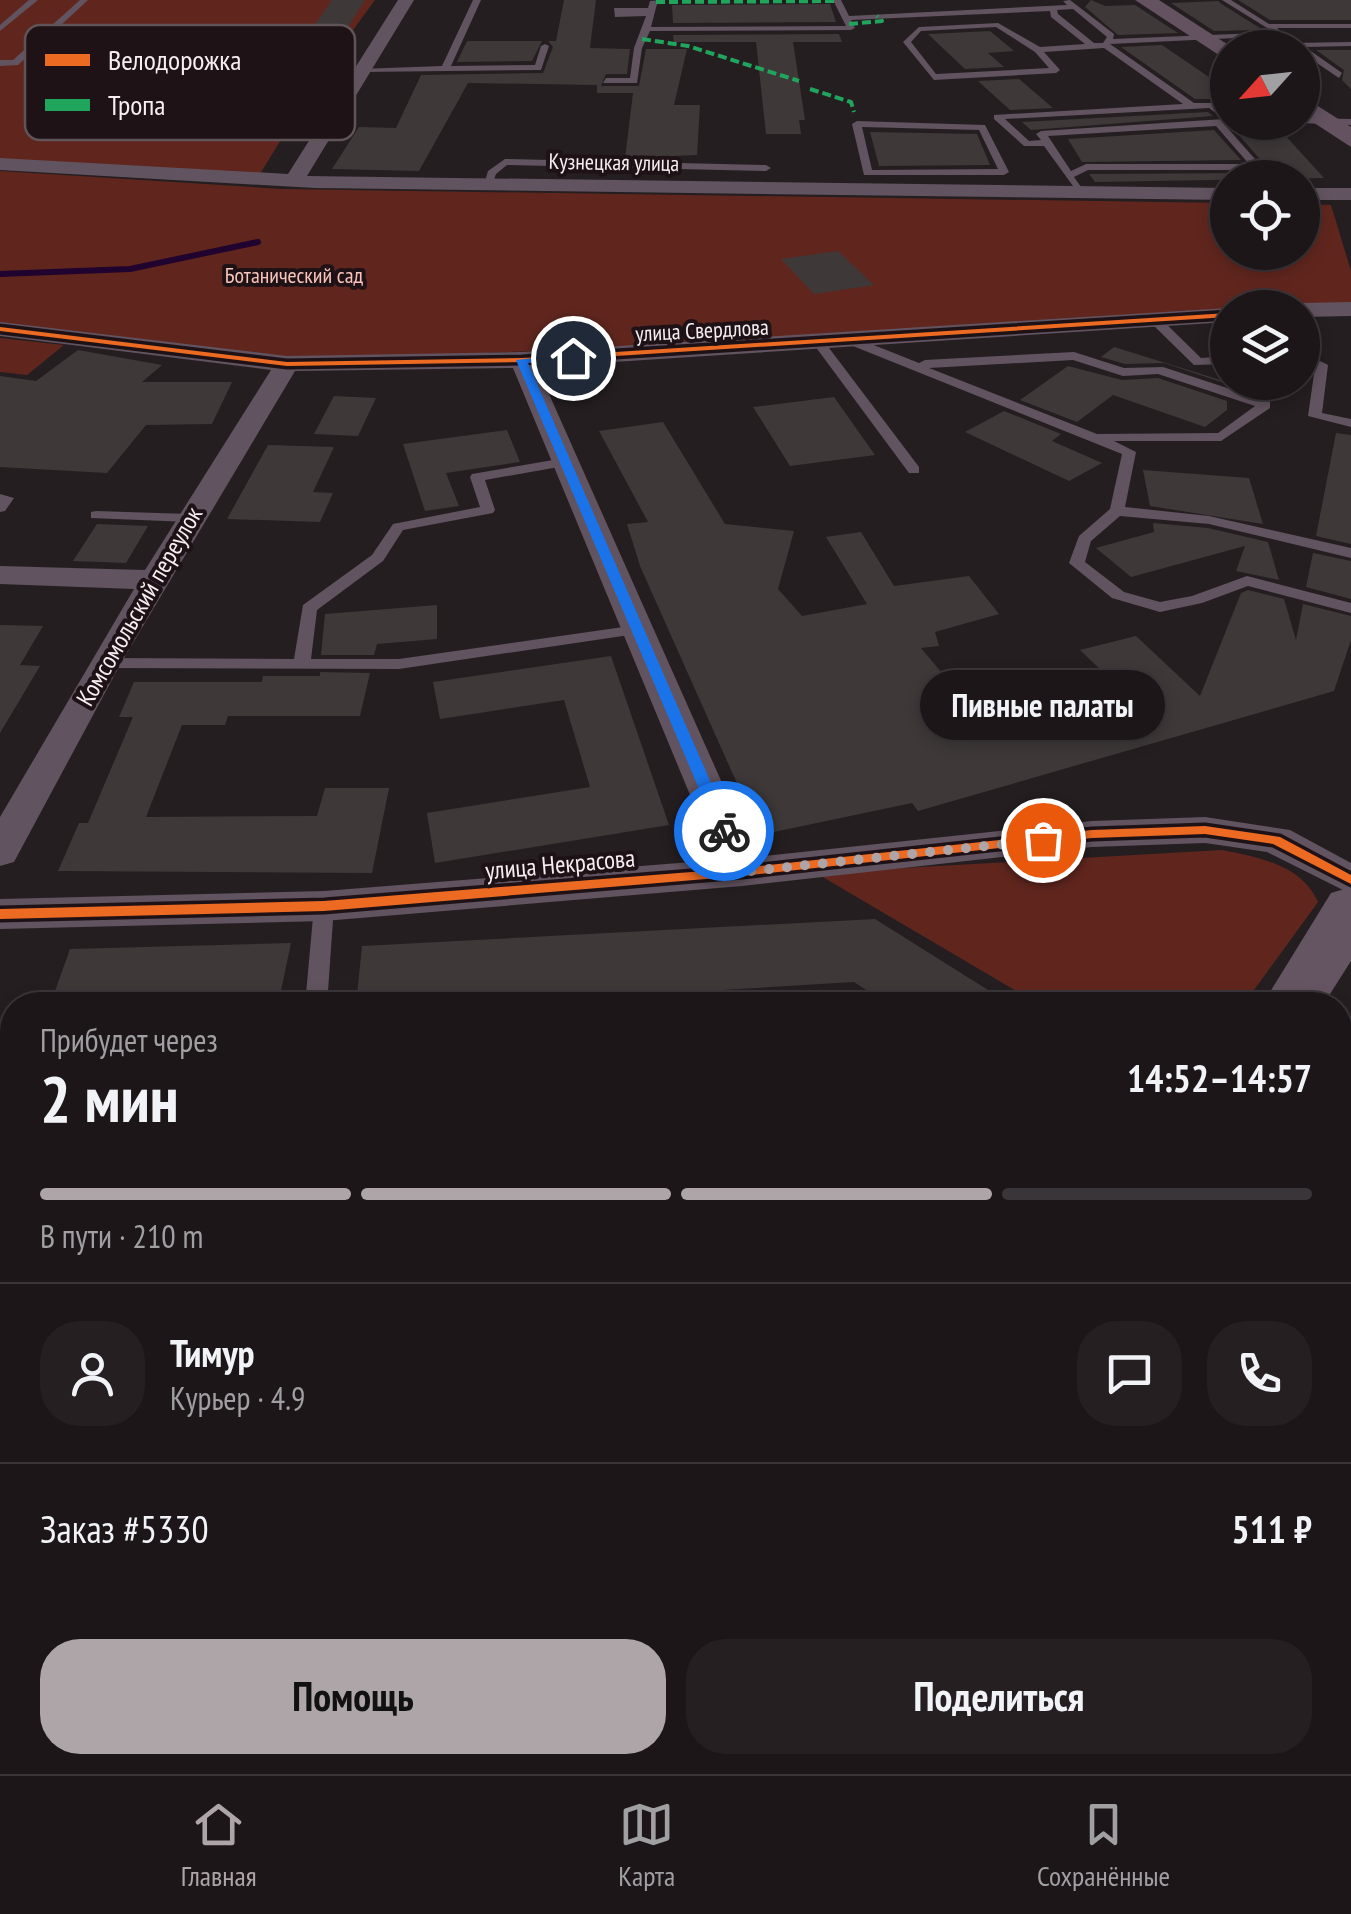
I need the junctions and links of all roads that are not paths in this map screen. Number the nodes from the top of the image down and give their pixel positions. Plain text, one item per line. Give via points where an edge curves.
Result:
1 (34, 0) edge
2 (84, 0) edge
3 (406, 0) edge
4 (477, 0) edge
5 (659, 0) edge
6 (838, 0) edge
7 (1066, 0) edge
8 (1145, 0) edge
9 (1228, 0) edge
10 (616, 5) edge
11 (1075, 7) junction
12 (1053, 8) junction
13 (652, 14) junction
14 (846, 17) junction
15 (57, 25) edge
16 (1268, 26) junction
17 (1351, 26) edge
18 (0, 28) edge
19 (851, 28) junction
20 (647, 29) junction
21 (1274, 30) edge
22 (1202, 37) junction
23 (1210, 37) edge
24 (852, 40) dead end
25 (1210, 42) edge
26 (1108, 43) junction
27 (1351, 44) edge
28 (545, 46) dead end
29 (1092, 46) junction
30 (1320, 46) edge
31 (1038, 50) junction
32 (25, 54) edge
33 (1320, 62) edge
34 (0, 63) edge
35 (445, 68) junction
36 (363, 69) junction
37 (1339, 75) dead end
38 (606, 81) dead end
39 (634, 81) junction
40 (355, 82) edge
41 (654, 82) dead end
42 (1192, 106) junction
43 (1210, 106) edge
44 (904, 112) dead end
45 (921, 112) dead end
46 (1320, 113) edge
47 (1210, 121) edge
48 (857, 124) junction
49 (926, 124) junction
50 (1320, 124) edge
51 (1346, 128) edge
52 (319, 140) edge
53 (1238, 140) edge
54 (1048, 144) junction
55 (0, 164) edge
56 (766, 168) dead end
57 (294, 181) junction
58 (940, 182) junction
59 (1076, 184) junction
60 (487, 186) junction
61 (1210, 193) edge
62 (1320, 194) edge
63 (1351, 194) edge
64 (1351, 309) edge
65 (1320, 310) edge
66 (1210, 317) edge
67 (1155, 320) junction
68 (0, 329) edge
69 (852, 341) junction
70 (819, 343) junction
71 (522, 360) junction
72 (1210, 361) edge
73 (908, 363) junction
74 (286, 364) junction
75 (1317, 400) edge
76 (1351, 423) edge
77 (1092, 437) junction
78 (566, 462) junction
79 (914, 470) dead end
80 (0, 498) edge
81 (0, 508) edge
82 (1117, 511) junction
83 (96, 514) dead end
84 (189, 518) junction
85 (1351, 553) edge
86 (0, 575) edge
87 (153, 580) junction
88 (1351, 608) edge
89 (638, 630) junction
90 (104, 663) junction
91 (302, 664) junction
92 (0, 852) edge
93 (742, 872) junction
94 (1351, 880) edge
95 (324, 906) junction
96 (1351, 908) edge
97 (0, 914) edge
98 (317, 992) edge
99 (1301, 992) edge

1 - 18 lane
2 - 15 lane
3 - 36 street
4 - 35 lane
5 - 13 lane
6 - 14 lane
7 - 11 lane
8 - 22 main road
9 - 16 lane
10 - 13 lane
11 - 12 lane
11 - 26 lane via 1111,36
12 - 14 lane
12 - 29 lane
13 - 14 lane
13 - 20 lane
14 - 19 lane
16 - 17 lane
16 - 21 lane
19 - 20 lane
19 - 24 lane
20 - 39 lane
22 - 23 lane
22 - 25 main road
22 - 26 lane
26 - 29 lane
26 - 42 lane
27 - 30 lane
28 - 35 lane via 538,68
29 - 31 lane
31 - 31 lane via 1056,70 934,77 907,42 919,29 998,25
32 - 34 lane via 15,63
33 - 37 lane
35 - 36 lane
36 - 40 street
38 - 39 lane
39 - 41 lane
42 - 43 lane
42 - 54 lane via 997,117 1027,144
44 - 48 lane via 854,112
45 - 49 lane
46 - 51 main road
47 - 54 lane via 1041,134
48 - 49 lane
48 - 58 lane via 868,173
49 - 58 lane via 982,127 1004,172
50 - 51 lane
52 - 57 street
53 - 59 lane via 1257,167 1086,167
54 - 59 lane
55 - 57 street, Кузнецкая улица
56 - 60 lane via 505,162
57 - 60 street, Кузнецкая улица
58 - 59 street, Кузнецкая улица
58 - 60 street, Кузнецкая улица
59 - 61 street, Кузнецкая улица
62 - 63 street
64 - 65 street
66 - 67 street, улица Свердлова
67 - 69 street, улица Свердлова
67 - 72 lane via 1198,362
68 - 74 street, улица Свердлова
69 - 70 street, улица Свердлова
69 - 73 lane
70 - 71 street, улица Свердлова
70 - 79 lane
71 - 74 street, улица Свердлова
71 - 78 street
73 - 77 lane
73 - 77 lane via 1074,356 1123,372 1159,370 1264,405 1220,437
74 - 84 street, Комсомольский переулок
75 - 76 lane via 1315,416
77 - 82 lane via 1129,452
78 - 89 street
78 - 91 lane via 478,476 488,510 398,527 378,558 310,608
80 - 81 lane via 7,498
82 - 85 lane via 1209,520
82 - 88 lane via 1084,539 1077,563 1118,595 1160,607 1247,581
83 - 84 lane
84 - 87 street, Комсомольский переулок
86 - 87 street
87 - 90 street, Комсомольский переулок
89 - 91 lane via 399,664
89 - 93 street
90 - 91 lane
90 - 92 street, Комсомольский переулок
93 - 94 street, улица Некрасова via 1092,834 1205,830 1276,840
93 - 95 street, улица Некрасова
95 - 97 street, улица Некрасова
95 - 98 lane
96 - 99 main road

